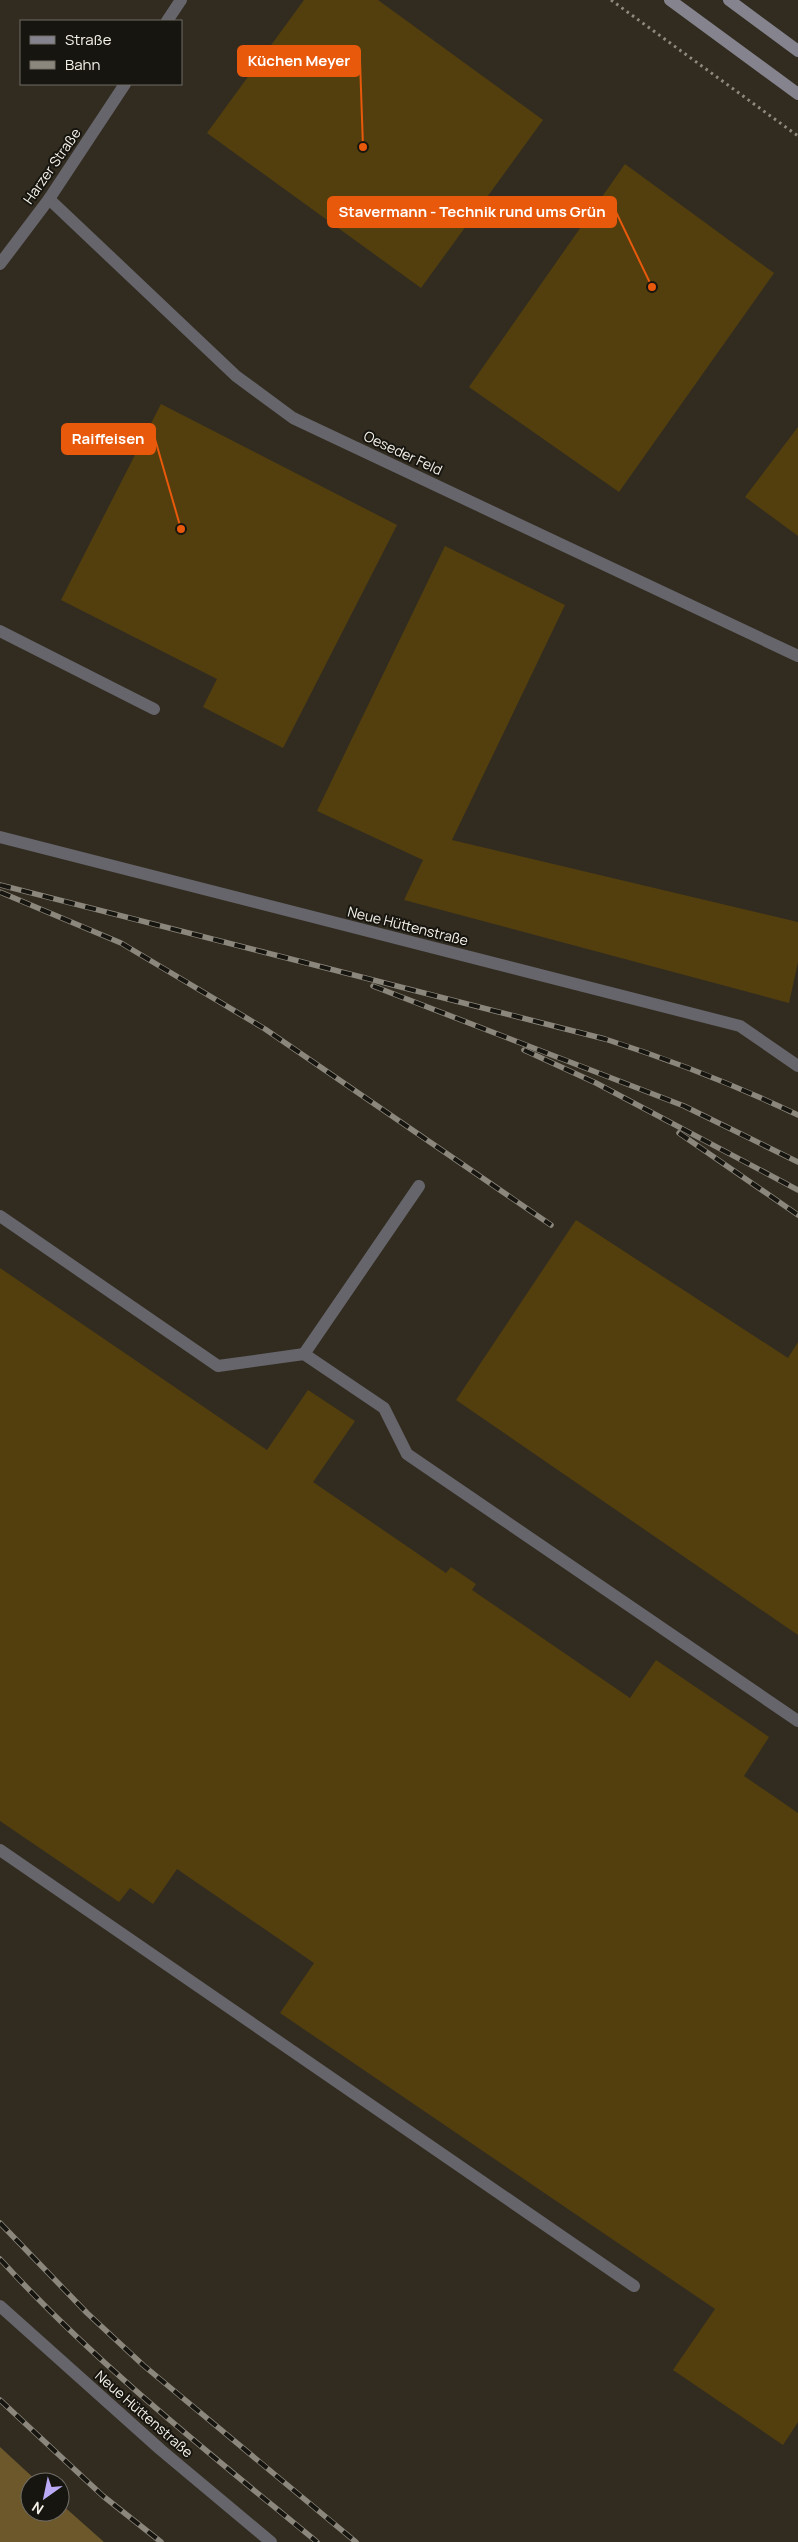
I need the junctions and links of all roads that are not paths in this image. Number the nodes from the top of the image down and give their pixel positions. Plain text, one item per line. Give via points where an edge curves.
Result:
1 (181, 0) edge
2 (670, 0) edge
3 (729, 0) edge
4 (168, 20) edge
5 (798, 51) edge
6 (125, 85) edge
7 (798, 94) edge
8 (49, 199) junction
9 (0, 264) edge
10 (0, 630) edge
11 (798, 656) edge
12 (154, 709) dead end
13 (0, 837) edge
14 (798, 1066) edge
15 (419, 1186) dead end
16 (0, 1216) edge
17 (304, 1354) junction
18 (798, 1721) edge
19 (0, 1850) edge
20 (634, 2286) dead end
21 (0, 2306) edge
22 (271, 2542) edge

1 - 4 street
2 - 7 main road
3 - 5 main road
6 - 8 street, Harzer Straße
8 - 9 street, Harzer Straße
8 - 11 street, Oeseder Feld via 236,376 292,418
10 - 12 street
13 - 14 street, Neue Hüttenstraße via 740,1026
15 - 17 street
16 - 17 street via 218,1366
17 - 18 street via 384,1408 407,1454
19 - 20 street
21 - 22 street, Neue Hüttenstraße via 160,2450

